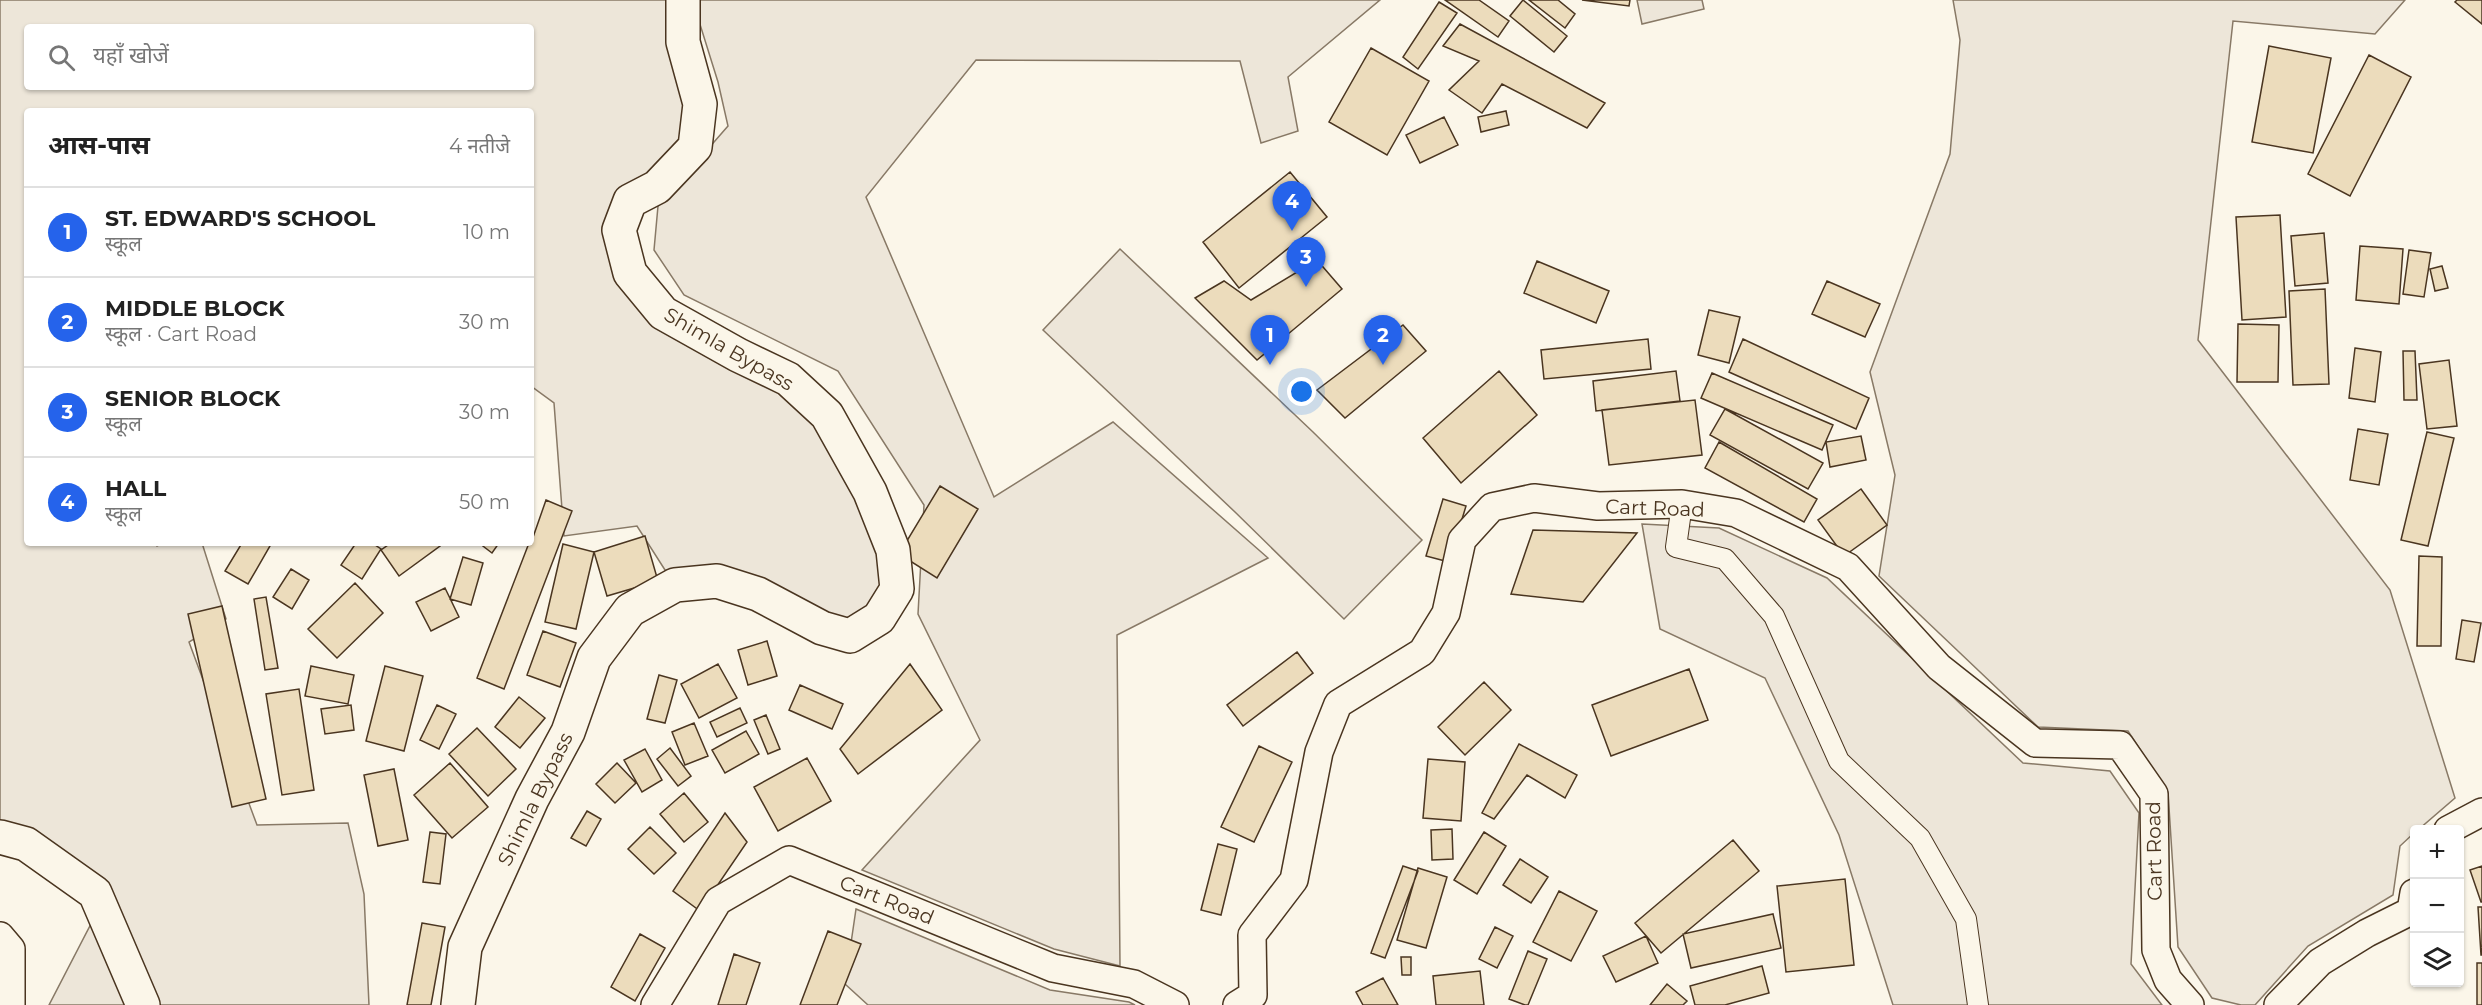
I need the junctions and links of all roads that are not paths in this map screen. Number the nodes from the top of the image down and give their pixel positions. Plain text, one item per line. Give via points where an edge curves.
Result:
1 (683, 0) edge
2 (1682, 504) junction
3 (2482, 812) edge
4 (2457, 825) edge
5 (0, 837) edge
6 (2410, 912) edge
7 (0, 936) edge
8 (11, 1005) edge
9 (143, 1005) edge
10 (458, 1005) edge
11 (655, 1005) edge
12 (1175, 1005) edge
13 (1237, 1005) edge
14 (1978, 1005) edge
15 (2190, 1005) edge
16 (2278, 1005) edge

1 - 10 highway, Shimla Bypass via 683,42 700,104 695,147 657,187 630,201 618,230 630,273 663,313 788,379 827,415 870,492 893,550 897,589 879,618 850,636 822,628 758,594 717,581 675,585 630,610 594,658 568,732 532,799 465,947
2 - 13 main road, Cart Road via 1598,506 1534,498 1492,507 1462,540 1446,613 1422,652 1338,704 1319,752 1294,880 1252,935 1253,995
2 - 14 street via 1676,547 1725,559 1774,616 1839,761 1920,838 1966,919
2 - 15 main road, Cart Road via 1736,513 1848,567 1939,667 2035,743 2120,745 2154,794 2156,950 2168,980
3 - 4 main road
5 - 9 highway via 26,844 94,893
6 - 16 main road via 2320,962
7 - 8 main road via 11,949
11 - 12 main road, Cart Road via 718,901 789,860 1053,968 1134,984

